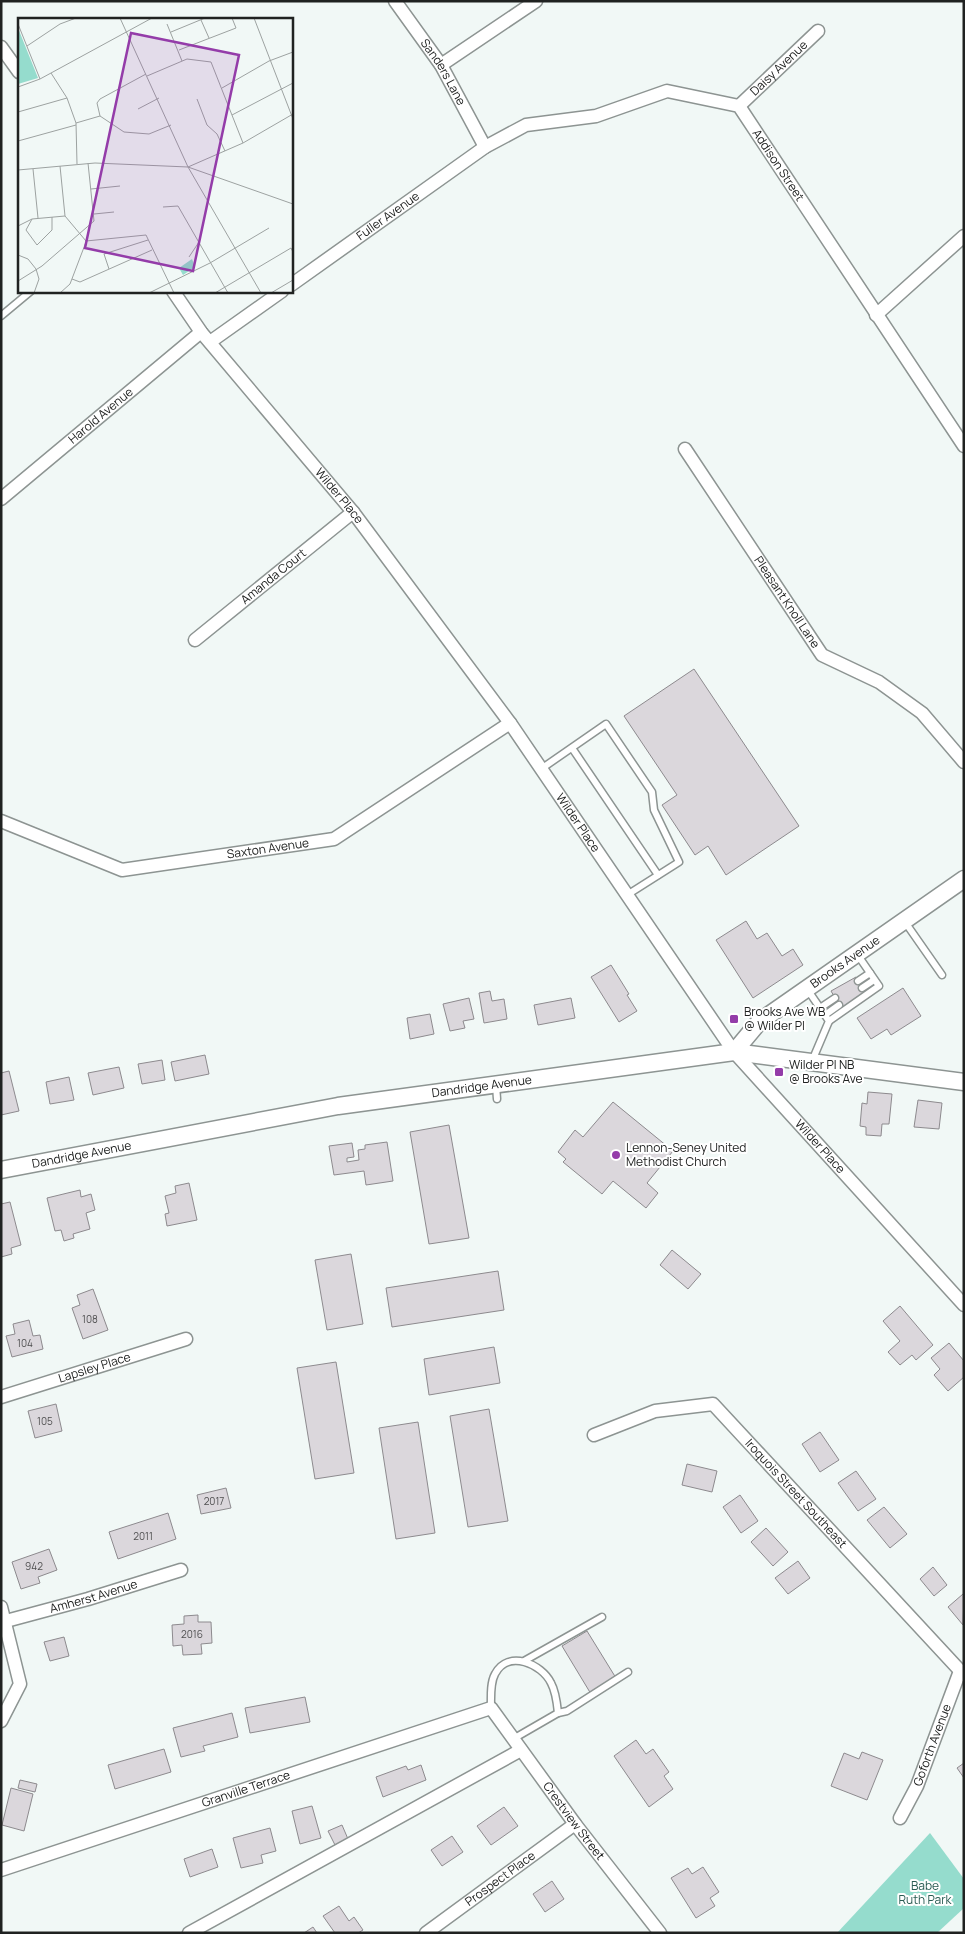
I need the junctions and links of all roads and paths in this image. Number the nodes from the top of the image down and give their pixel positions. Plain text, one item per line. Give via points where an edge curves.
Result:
1 (395, 1) edge
2 (536, 1) edge
3 (818, 31) dead end
4 (1, 47) edge
5 (441, 65) junction
6 (18, 71) edge
7 (740, 106) junction
8 (485, 147) junction
9 (964, 236) edge
10 (292, 284) edge
11 (30, 292) edge
12 (174, 292) edge
13 (281, 292) edge
14 (876, 315) junction
15 (1, 316) edge
16 (201, 332) junction
17 (210, 342) junction
18 (964, 446) edge
19 (686, 449) dead end
20 (1, 499) edge
21 (353, 512) junction
22 (195, 640) dead end
23 (510, 723) junction
24 (572, 748) junction
25 (964, 762) edge
26 (541, 769) junction
27 (1, 821) edge
28 (658, 875) junction
29 (964, 879) edge
30 (627, 895) junction
31 (904, 921) junction
32 (856, 954) junction
33 (870, 973) junction
34 (942, 975) dead end
35 (874, 980) junction
36 (858, 981) dead end
37 (862, 988) dead end
38 (806, 989) junction
39 (835, 998) dead end
40 (839, 1005) dead end
41 (820, 1008) junction
42 (827, 1018) junction
43 (734, 1052) junction
44 (811, 1062) junction
45 (964, 1082) edge
46 (1, 1170) edge
47 (964, 1305) edge
48 (186, 1339) dead end
49 (1, 1397) edge
50 (594, 1436) dead end
51 (181, 1570) dead end
52 (1, 1607) edge
53 (602, 1617) dead end
54 (6, 1621) junction
55 (524, 1661) junction
56 (628, 1672) dead end
57 (962, 1673) edge
58 (491, 1708) junction
59 (558, 1713) junction
60 (1, 1721) edge
61 (513, 1739) junction
62 (521, 1750) junction
63 (900, 1818) dead end
64 (574, 1824) junction
65 (1, 1870) edge
66 (189, 1933) edge
67 (426, 1933) edge
68 (660, 1933) edge

1 - 5 street, Sanders Lane
2 - 5 street
3 - 7 street, Daisy Avenue
4 - 6 street
5 - 8 street, Sanders Lane
7 - 8 street via 667,91 596,116 526,125
7 - 14 street, Addison Street
8 - 10 street, Fuller Avenue
9 - 14 street
11 - 15 lane
12 - 16 street, Wilder Place
13 - 17 street
14 - 18 street, Addison Street
16 - 17 street, Wilder Place
16 - 20 street, Harold Avenue
17 - 21 street, Wilder Place
19 - 25 street, Pleasant Knoll Lane via 822,655 879,682 922,713
21 - 22 street, Amanda Court
21 - 23 street, Wilder Place
23 - 26 street, Wilder Place
23 - 27 street, Saxton Avenue via 334,839 122,870
24 - 26 lane
24 - 28 lane
24 - 28 lane via 606,724 652,792 654,810 679,862
26 - 30 street, Wilder Place
28 - 30 lane
29 - 31 street, Brooks Avenue
30 - 43 street, Wilder Place
31 - 32 street, Brooks Avenue
31 - 34 lane
32 - 33 lane
32 - 38 street, Brooks Avenue
33 - 35 lane
33 - 36 lane
35 - 37 lane
35 - 42 lane via 879,986
38 - 41 lane
38 - 43 street, Brooks Avenue via 759,1022
39 - 41 lane
40 - 42 lane
41 - 42 lane
42 - 44 lane
43 - 44 street, Dandridge Avenue
43 - 46 street, Dandridge Avenue via 496,1092 338,1106
43 - 47 street, Wilder Place
44 - 45 street, Dandridge Avenue
48 - 49 street, Lapsley Place
50 - 57 street, Iroquois Street Southeast via 655,1410 713,1404
51 - 54 street, Amherst Avenue
52 - 54 street
53 - 55 lane
54 - 60 street via 20,1684
55 - 58 lane via 508,1662 494,1675
55 - 59 lane via 540,1669 551,1682
56 - 59 lane via 567,1712
57 - 63 street, Goforth Avenue via 917,1786
58 - 61 street, Crestview Street
58 - 65 street, Granville Terrace
59 - 61 lane
61 - 62 street, Crestview Street
62 - 64 street, Crestview Street
62 - 66 street
64 - 67 street, Prospect Place
64 - 68 street, Crestview Street

